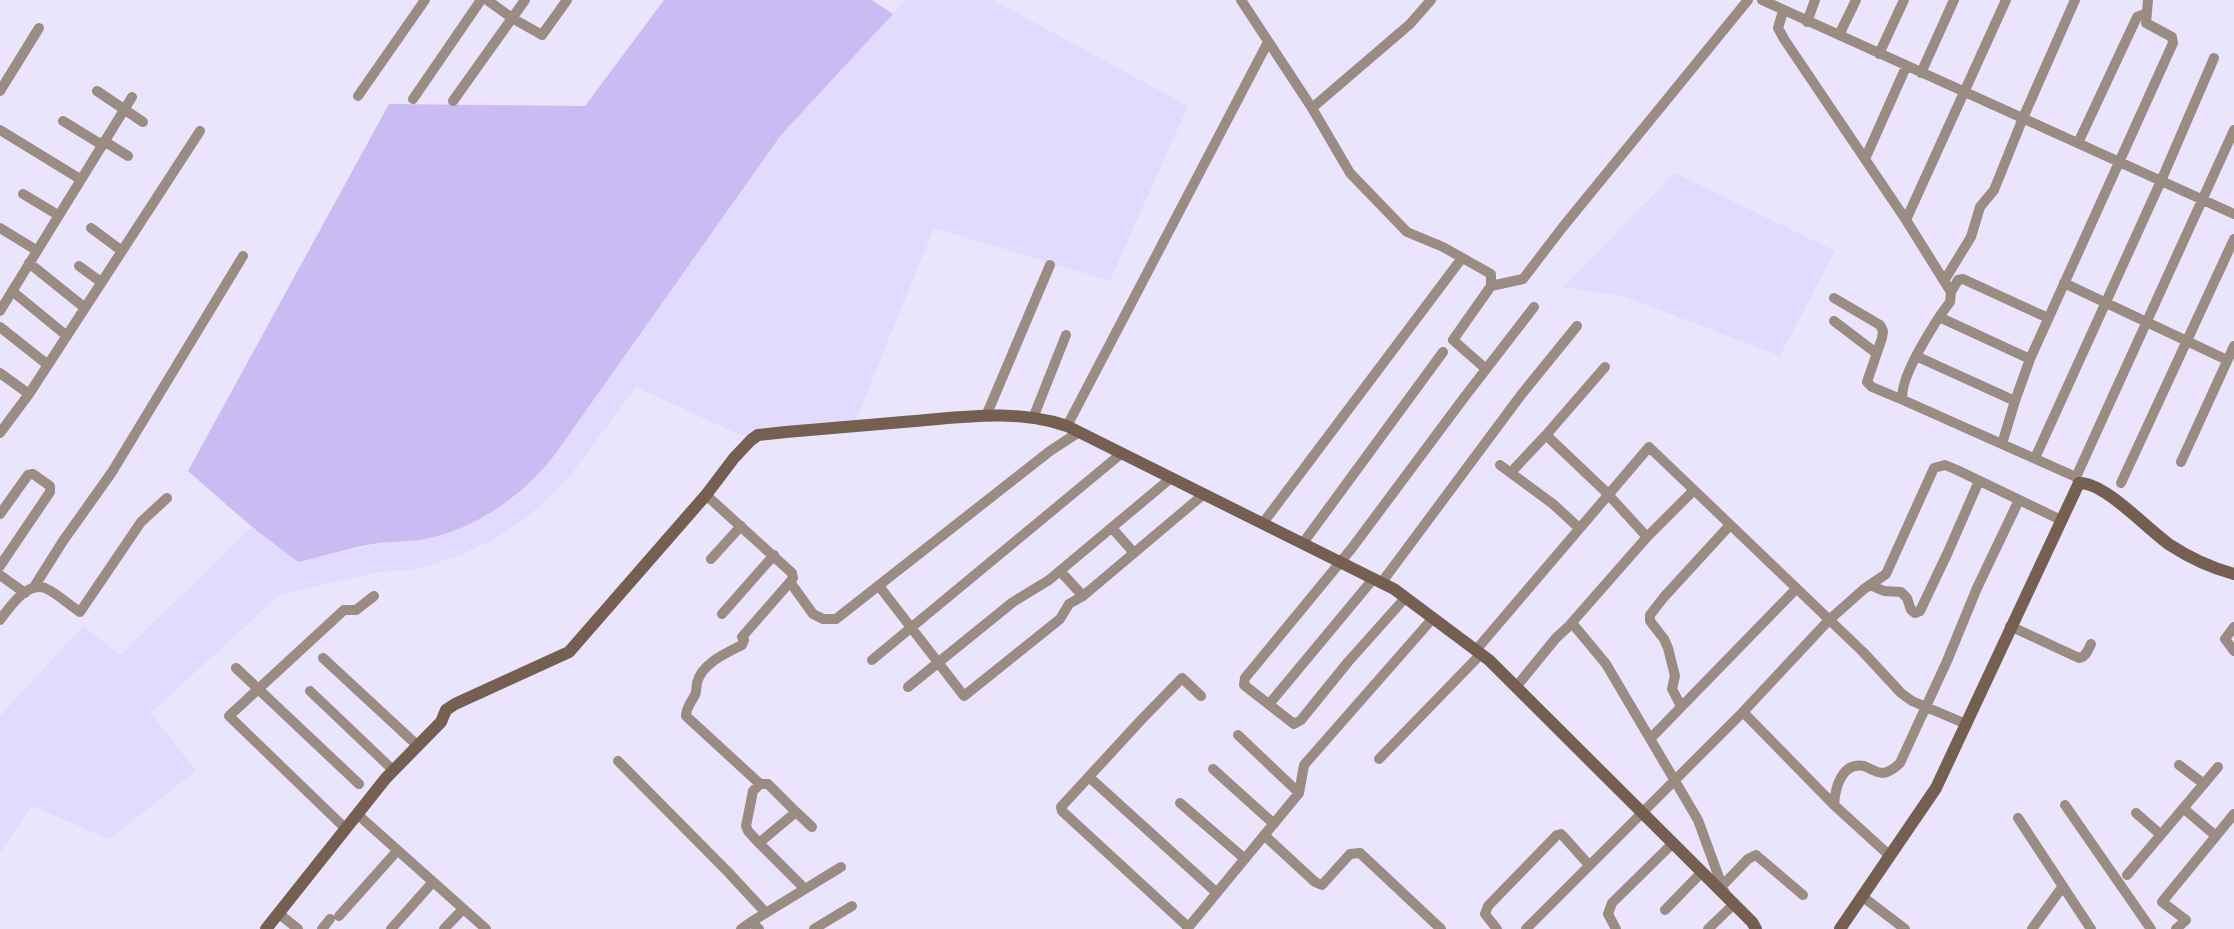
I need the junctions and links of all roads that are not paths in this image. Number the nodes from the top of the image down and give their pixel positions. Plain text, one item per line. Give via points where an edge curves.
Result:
1 (425, 0) edge
2 (481, 0) edge
3 (487, 0) edge
4 (525, 0) edge
5 (567, 0) edge
6 (1241, 0) edge
7 (1431, 0) edge
8 (1748, 0) edge
9 (1762, 0) edge
10 (1815, 0) edge
11 (1856, 0) edge
12 (1904, 0) edge
13 (1954, 0) edge
14 (2006, 0) edge
15 (2075, 0) edge
16 (2148, 0) edge
17 (1783, 11) junction
18 (2145, 14) junction
19 (512, 18) junction
20 (1807, 22) junction
21 (39, 28) dead end
22 (1839, 35) junction
23 (1268, 42) junction
24 (1879, 54) junction
25 (2214, 58) dead end
26 (1906, 66) junction
27 (1921, 73) junction
28 (0, 91) edge
29 (97, 92) dead end
30 (1963, 92) junction
31 (358, 96) dead end
32 (132, 97) dead end
33 (413, 99) dead end
34 (453, 101) dead end
35 (1312, 108) junction
36 (124, 109) junction
37 (2023, 118) junction
38 (63, 121) dead end
39 (143, 122) dead end
40 (0, 130) edge
41 (2234, 130) edge
42 (200, 131) dead end
43 (103, 143) junction
44 (2078, 143) junction
45 (128, 156) dead end
46 (1865, 159) junction
47 (2120, 163) junction
48 (80, 179) junction
49 (2161, 181) junction
50 (23, 194) dead end
51 (2202, 200) junction
52 (2234, 214) edge
53 (58, 215) junction
54 (1906, 220) junction
55 (0, 228) edge
56 (91, 228) dead end
57 (2234, 239) edge
58 (36, 250) junction
59 (122, 251) junction
60 (243, 256) dead end
61 (1462, 258) junction
62 (29, 263) junction
63 (1050, 265) dead end
64 (80, 266) dead end
65 (1944, 281) junction
66 (102, 282) junction
67 (2064, 284) junction
68 (1491, 286) junction
69 (12, 291) junction
70 (1951, 292) junction
71 (1834, 298) dead end
72 (2104, 303) junction
73 (85, 308) junction
74 (1534, 308) dead end
75 (0, 311) edge
76 (1939, 317) junction
77 (2048, 318) junction
78 (1834, 321) dead end
79 (2146, 322) junction
80 (1577, 326) dead end
81 (0, 327) edge
82 (1066, 335) dead end
83 (67, 336) junction
84 (2187, 341) junction
85 (2234, 346) edge
86 (1443, 352) dead end
87 (1876, 353) junction
88 (1916, 356) junction
89 (2030, 359) junction
90 (2227, 360) junction
91 (48, 365) junction
92 (1605, 367) dead end
93 (1486, 369) junction
94 (0, 373) edge
95 (29, 394) junction
96 (1903, 400) junction
97 (2014, 401) junction
98 (986, 416) junction
99 (1033, 418) junction
100 (1067, 426) junction
101 (1079, 432) junction
102 (0, 433) edge
103 (1546, 435) junction
104 (2002, 444) junction
105 (1122, 453) junction
106 (2035, 458) junction
107 (2181, 462) dead end
108 (1500, 465) dead end
109 (1515, 468) dead end
110 (1171, 478) junction
111 (2077, 480) junction
112 (1979, 481) junction
113 (2122, 483) dead end
114 (1694, 490) junction
115 (1204, 494) junction
116 (1608, 494) junction
117 (706, 495) junction
118 (167, 498) dead end
119 (2018, 500) junction
120 (0, 514) edge
121 (2061, 520) junction
122 (1263, 523) junction
123 (1730, 525) junction
124 (741, 526) junction
125 (1112, 528) junction
126 (1579, 528) junction
127 (1647, 538) junction
128 (1303, 543) junction
129 (1134, 553) junction
130 (774, 555) junction
131 (711, 559) dead end
132 (1341, 562) junction
133 (0, 566) edge
134 (1060, 571) junction
135 (2234, 574) edge
136 (0, 575) edge
137 (1378, 580) junction
138 (790, 582) junction
139 (1870, 585) junction
140 (879, 586) junction
141 (34, 587) junction
142 (1796, 589) junction
143 (25, 593) junction
144 (374, 596) dead end
145 (1082, 596) junction
146 (1406, 597) junction
147 (722, 614) dead end
148 (1434, 618) junction
149 (0, 620) edge
150 (1829, 620) junction
151 (1572, 623) junction
152 (2010, 626) junction
153 (2234, 627) edge
154 (910, 628) junction
155 (2091, 644) dead end
156 (2234, 651) edge
157 (1478, 652) junction
158 (323, 658) dead end
159 (872, 660) dead end
160 (938, 663) junction
161 (236, 668) dead end
162 (908, 687) dead end
163 (1516, 687) junction
164 (258, 690) junction
165 (310, 691) dead end
166 (1201, 696) dead end
167 (1270, 703) junction
168 (1681, 706) junction
169 (1926, 706) junction
170 (1743, 712) junction
171 (1966, 724) junction
172 (1238, 735) dead end
173 (1650, 739) junction
174 (418, 746) junction
175 (1379, 759) dead end
176 (618, 761) dead end
177 (2179, 765) dead end
178 (2218, 767) dead end
179 (1213, 769) dead end
180 (393, 770) junction
181 (1088, 777) junction
182 (1674, 780) junction
183 (359, 784) dead end
184 (760, 784) junction
185 (2204, 784) junction
186 (1299, 793) junction
187 (1180, 803) dead end
188 (1834, 805) junction
189 (2065, 805) dead end
190 (2183, 808) junction
191 (796, 812) junction
192 (1640, 813) junction
193 (2136, 813) dead end
194 (357, 814) junction
195 (2234, 814) edge
196 (2018, 818) dead end
197 (1274, 824) junction
198 (812, 827) dead end
199 (346, 829) junction
200 (1264, 835) junction
201 (2161, 835) junction
202 (2216, 836) junction
203 (759, 843) junction
204 (1672, 844) junction
205 (397, 851) junction
206 (1890, 856) junction
207 (1245, 859) junction
208 (1590, 865) junction
209 (840, 867) dead end
210 (1701, 873) junction
211 (2127, 875) dead end
212 (432, 883) junction
213 (1722, 886) junction
214 (2063, 886) junction
215 (806, 889) junction
216 (1217, 893) junction
217 (1803, 895) dead end
218 (1862, 897) junction
219 (1730, 902) junction
220 (852, 906) dead end
221 (462, 909) junction
222 (1665, 910) dead end
223 (278, 913) junction
224 (766, 913) junction
225 (755, 925) edge
226 (1188, 928) edge
227 (266, 929) edge
228 (298, 929) edge
229 (322, 929) edge
230 (391, 929) edge
231 (444, 929) edge
232 (486, 929) edge
233 (741, 929) edge
234 (814, 929) edge
235 (1441, 929) edge
236 (1497, 929) edge
237 (1526, 929) edge
238 (1616, 929) edge
239 (1708, 929) edge
240 (1756, 929) edge
241 (1840, 929) edge
242 (1904, 929) edge
243 (2032, 929) edge
244 (2091, 929) edge
245 (2151, 929) edge
246 (2176, 929) edge

1 - 31 street
2 - 33 street
3 - 19 street
4 - 19 street
5 - 19 street via 542,35
6 - 23 street
7 - 35 street via 1410,24
8 - 68 street via 1524,279
9 - 17 street
10 - 20 street
11 - 22 street
12 - 24 street
13 - 27 street
14 - 30 street
15 - 37 street
16 - 18 street
17 - 20 street
17 - 46 street via 1778,28 1784,39
18 - 44 street via 2137,17
18 - 47 street via 2149,26 2172,37 2173,41
19 - 34 street
20 - 22 street
21 - 28 street
22 - 24 street
23 - 35 street
23 - 100 street
24 - 26 street
25 - 49 street
26 - 27 street
26 - 46 street
27 - 30 street
29 - 36 street
30 - 37 street
30 - 54 street
32 - 36 street
35 - 61 street via 1350,173 1407,232
36 - 39 street
36 - 43 street
37 - 44 street
37 - 65 street via 1994,190 1980,207 1971,237
38 - 43 street
40 - 48 street
41 - 51 street
42 - 59 street
43 - 45 street
43 - 48 street
44 - 47 street
46 - 54 street
47 - 49 street
47 - 67 street
48 - 53 street
49 - 51 street
49 - 72 street
50 - 53 street
51 - 52 street
51 - 79 street
53 - 58 street
54 - 65 street
55 - 58 street
56 - 59 street
57 - 84 street
58 - 62 street
59 - 66 street
60 - 141 street via 112,472
61 - 68 street via 1491,274
61 - 122 street
62 - 69 street
62 - 73 street
63 - 98 street
64 - 66 street
65 - 70 street
66 - 73 street
67 - 72 street
67 - 77 street
68 - 93 street via 1453,340
69 - 75 street
69 - 83 street
70 - 76 street via 1950,302
70 - 77 street via 1958,280 1963,279
71 - 87 street via 1880,325 1883,331
72 - 79 street
72 - 106 street
73 - 83 street
74 - 93 street
76 - 88 street
76 - 89 street
77 - 89 street
78 - 87 street
79 - 84 street
79 - 111 street
80 - 137 street
81 - 91 street
82 - 99 street
83 - 91 street
84 - 90 street
84 - 113 street
85 - 90 street
86 - 128 street
87 - 96 street via 1868,385
88 - 96 street via 1902,389
88 - 97 street
89 - 97 street
90 - 107 street
91 - 95 street
92 - 103 street
93 - 132 street
94 - 95 street
95 - 102 street
96 - 104 street
97 - 104 street
98 - 99 street
98 - 117 street via 758,435 734,458
99 - 100 street
100 - 101 street
101 - 105 street
101 - 140 street via 1050,451
103 - 109 street
103 - 116 street
104 - 106 street
105 - 110 street
105 - 154 street
106 - 111 street
108 - 126 street via 1553,504
110 - 115 street
110 - 125 street
111 - 121 street
111 - 135 street via 2110,496 2170,545 2218,570
112 - 119 street
112 - 139 street via 1945,465 1934,468 1886,574
112 - 139 street via 1920,611 1911,610 1901,592 1884,591
114 - 116 street via 1649,447
114 - 123 street
114 - 127 street
115 - 122 street
115 - 129 street
116 - 126 street
116 - 127 street
117 - 124 street
117 - 174 street via 569,652 455,704 446,710 441,722
118 - 141 street via 141,522 80,612 44,588
119 - 121 street
119 - 169 street
120 - 133 street via 28,475 33,474 50,486 50,492
121 - 152 street
122 - 128 street
123 - 142 street
123 - 168 street via 1650,615 1650,621 1668,648 1675,676 1672,689
124 - 130 street
124 - 131 street
125 - 129 street
125 - 134 street
126 - 157 street
127 - 151 street
128 - 132 street
129 - 145 street
130 - 138 street via 792,573
130 - 147 street
132 - 137 street
132 - 167 street via 1245,678 1244,685
134 - 145 street
134 - 160 street via 1014,602
136 - 143 street
137 - 146 street
137 - 167 street
138 - 140 street via 813,614 823,619 836,619
138 - 184 street via 750,626 742,637 742,645 722,654 701,674 696,683 697,693 686,709 686,716
139 - 150 street
140 - 154 street
141 - 143 street
142 - 150 street
142 - 168 street
143 - 149 street
144 - 164 street via 356,610 344,610
145 - 160 street via 1069,604 1060,619 964,696
146 - 148 street
146 - 167 street via 1301,720 1294,724 1290,722
148 - 157 street
148 - 186 street via 1304,765
150 - 169 street via 1901,693
150 - 170 street
151 - 163 street
151 - 173 street via 1606,664
152 - 155 street via 2079,658 2083,658
152 - 171 street
153 - 156 street via 2225,639
154 - 159 street
154 - 160 street
157 - 163 street
157 - 175 street
158 - 174 street
160 - 162 street
161 - 164 street
163 - 192 street
164 - 183 street
164 - 199 street via 229,716
165 - 180 street
166 - 181 street via 1182,678
168 - 173 street
169 - 171 street
169 - 188 street via 1900,763 1885,773 1863,766 1849,768 1837,786
170 - 182 street
170 - 188 street
171 - 206 street via 1934,793
172 - 186 street
173 - 182 street
174 - 180 street
176 - 224 street
177 - 185 street
178 - 185 street
179 - 197 street
180 - 194 street
181 - 216 street
181 - 226 street via 1061,807 1062,812
182 - 192 street
182 - 213 street via 1698,820
184 - 191 street via 768,784
184 - 203 street via 753,791 746,826
185 - 190 street
186 - 197 street
187 - 207 street
188 - 206 street
189 - 245 street
190 - 201 street
190 - 202 street
191 - 198 street
191 - 203 street
192 - 204 street
192 - 208 street
193 - 201 street
194 - 199 street
194 - 205 street
195 - 202 street
196 - 214 street
197 - 200 street
199 - 223 street
200 - 207 street
200 - 235 street via 1315,882 1322,884 1350,854 1360,853
201 - 211 street
202 - 246 street via 2162,902 2186,920
203 - 215 street
204 - 210 street
204 - 238 street via 1612,903 1608,914
205 - 212 street
205 - 229 street
206 - 218 street
207 - 216 street
208 - 236 street via 1561,834 1557,835 1488,906 1485,914
208 - 237 street
209 - 215 street
210 - 219 street
210 - 222 street
212 - 221 street
212 - 230 street
213 - 217 street via 1756,855
213 - 219 street
214 - 243 street
214 - 244 street
215 - 224 street
216 - 226 street
218 - 241 street
218 - 242 street
219 - 239 street
219 - 240 street
220 - 234 street
221 - 231 street
221 - 232 street
223 - 227 street
223 - 228 street
224 - 225 street
225 - 233 street

